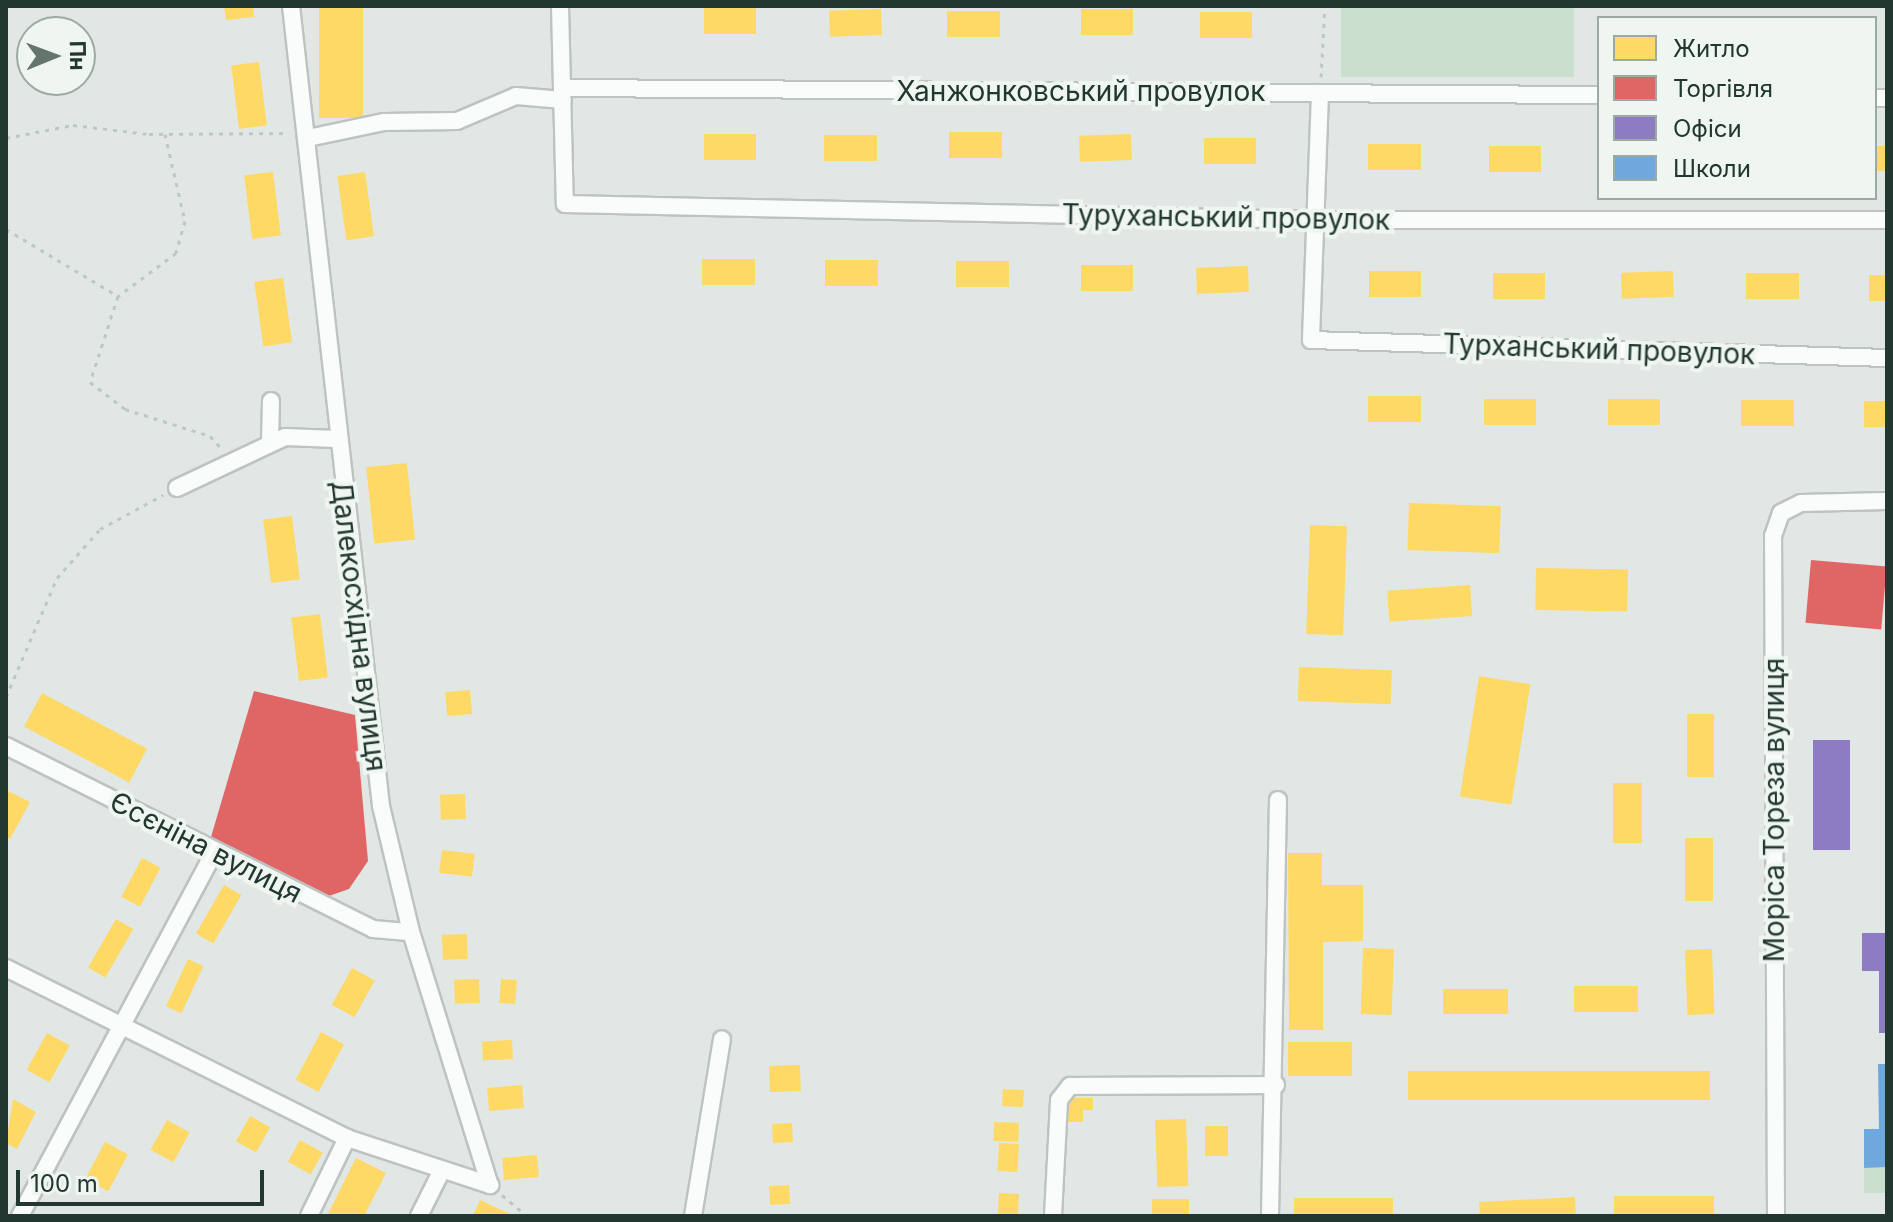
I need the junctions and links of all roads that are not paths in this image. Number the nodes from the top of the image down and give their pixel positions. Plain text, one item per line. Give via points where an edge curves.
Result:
1 (291, 6) edge
2 (560, 6) edge
3 (1320, 93) junction
4 (563, 94) junction
5 (1597, 95) edge
6 (308, 138) junction
7 (1315, 220) junction
8 (1887, 220) edge
9 (1887, 358) edge
10 (271, 401) dead end
11 (336, 439) junction
12 (270, 442) junction
13 (177, 488) road end
14 (1887, 501) edge
15 (6, 746) edge
16 (1278, 800) dead end
17 (214, 852) junction
18 (411, 932) junction
19 (6, 968) edge
20 (126, 1028) junction
21 (722, 1039) dead end
22 (1276, 1085) junction
23 (347, 1138) junction
24 (441, 1172) junction
25 (20, 1216) edge
26 (309, 1216) edge
27 (419, 1216) edge
28 (693, 1216) edge
29 (1053, 1216) edge
30 (1270, 1216) edge
31 (1776, 1216) edge

1 - 6 street, Далекосхідна вулиця
2 - 4 street
3 - 4 street, Ханжонковський провулок
3 - 5 street, Ханжонковський провулок
3 - 7 street
4 - 6 street, Ханжонковський провулок via 516,96 457,121 384,122
4 - 7 street, Туруханський провулок via 565,204
6 - 11 street, Далекосхідна вулиця
7 - 8 street, Туруханський провулок
7 - 9 street, Турханський провулок via 1311,340
10 - 12 street
11 - 12 street
11 - 18 street, Далекосхідна вулиця via 381,806
12 - 13 street
14 - 31 street, Моріса Тореза вулиця via 1801,503 1781,513 1773,536
15 - 17 street, Єсєніна вулиця
16 - 22 street
17 - 18 street, Єсєніна вулиця via 373,929
17 - 20 street
18 - 24 street, Далекосхідна вулиця via 490,1185
19 - 20 street
20 - 23 street
20 - 25 street
21 - 28 street
22 - 29 street via 1070,1086 1059,1100
22 - 30 street
23 - 24 street
23 - 26 street
24 - 27 street

